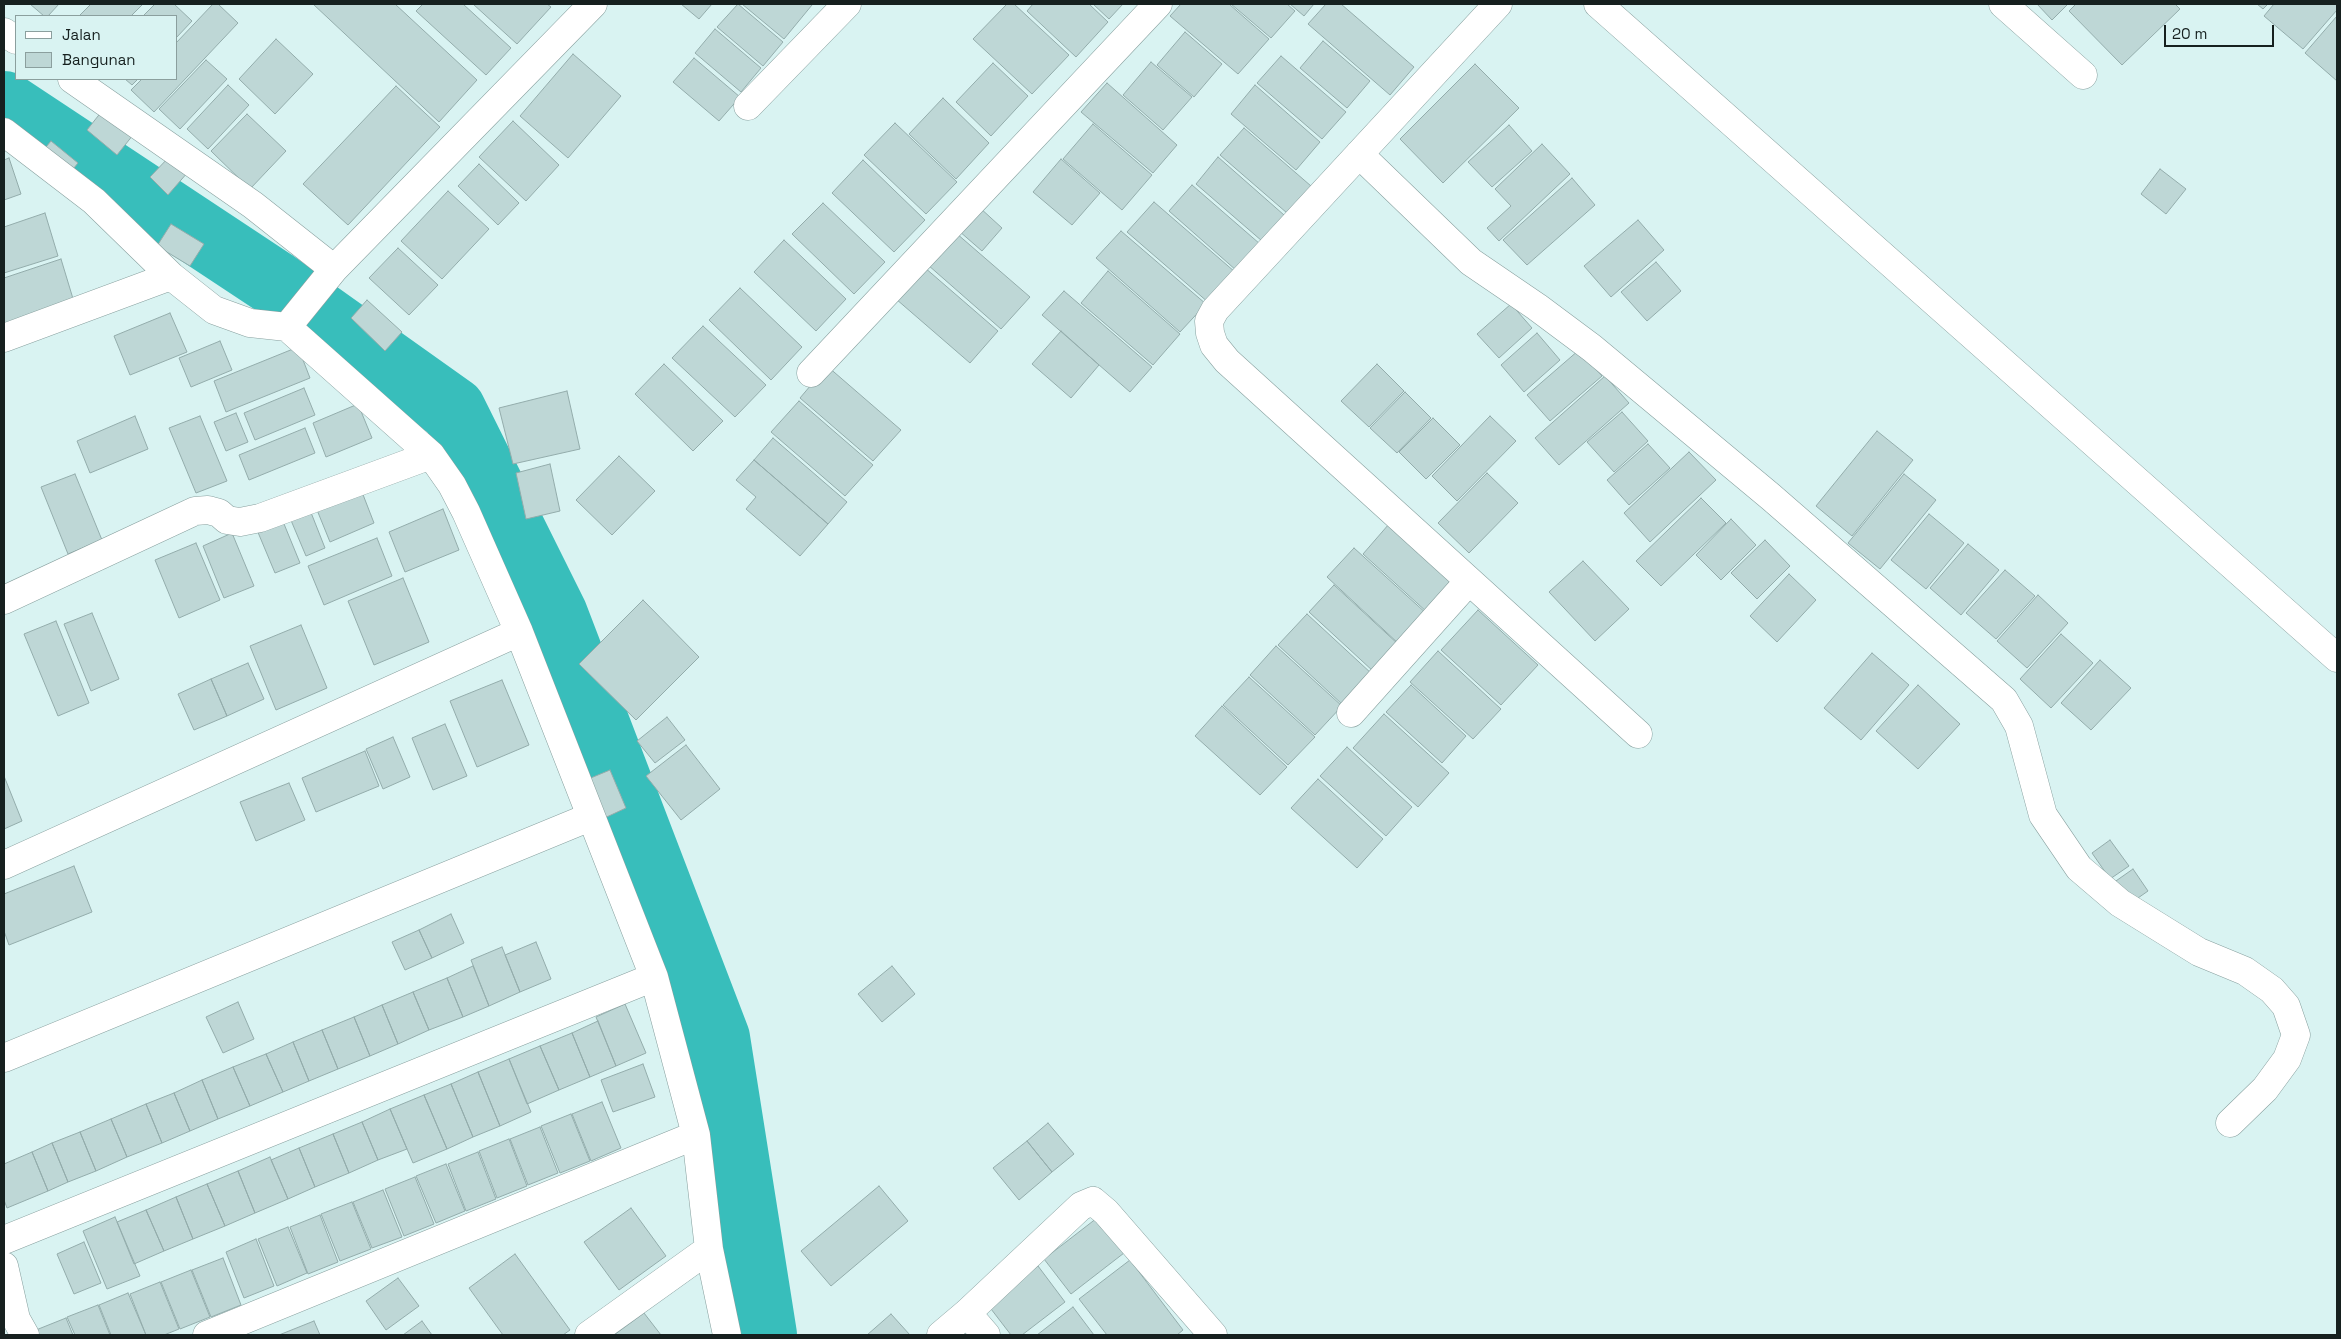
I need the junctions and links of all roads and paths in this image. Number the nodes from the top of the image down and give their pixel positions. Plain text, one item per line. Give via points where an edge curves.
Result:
1 (593, 4) edge
2 (847, 4) edge
3 (1158, 4) edge
4 (1498, 4) edge
5 (1598, 4) edge
6 (2003, 4) edge
7 (4, 32) edge
8 (15, 39) edge
9 (2083, 75) dead end
10 (73, 80) edge
11 (748, 106) dead end
12 (4, 132) edge
13 (1359, 154) junction
14 (171, 276) junction
15 (329, 276) junction
16 (291, 323) junction
17 (4, 338) edge
18 (811, 373) dead end
19 (432, 455) junction
20 (1469, 581) junction
21 (4, 600) edge
22 (519, 632) junction
23 (2337, 658) edge
24 (1351, 713) dead end
25 (1638, 734) dead end
26 (590, 817) junction
27 (4, 865) edge
28 (654, 977) junction
29 (4, 1058) edge
30 (2230, 1123) dead end
31 (696, 1134) junction
32 (4, 1240) edge
33 (709, 1248) junction
34 (4, 1266) edge
35 (967, 1313) junction
36 (15, 1328) edge
37 (207, 1335) edge
38 (588, 1335) edge
39 (727, 1335) edge
40 (941, 1335) edge
41 (986, 1335) edge
42 (1213, 1335) edge

1 - 15 street
2 - 11 street
3 - 18 street
4 - 13 street
5 - 23 street
6 - 9 street
7 - 8 street
10 - 15 street via 253,205
12 - 14 street via 94,201
13 - 20 street via 1215,310 1209,321 1210,333 1214,345 1227,361
13 - 30 street via 1471,262 1592,348 1771,497 2004,700 2019,726 2043,815 2079,868 2120,903 2199,952 2245,971 2272,990 2286,1006 2296,1035 2287,1059 2264,1089
14 - 16 street via 214,310 232,318 250,323
14 - 17 street
15 - 16 street
16 - 19 street
19 - 21 street via 246,521 227,520 208,510 195,511
19 - 22 street via 466,512
20 - 24 street
20 - 25 street
22 - 26 street
22 - 27 street
26 - 28 street
26 - 29 street
28 - 31 street
28 - 32 street
31 - 33 street
31 - 37 street
33 - 38 street
33 - 39 street
34 - 36 street
35 - 40 street
35 - 41 street
35 - 42 street via 1081,1206 1094,1201

